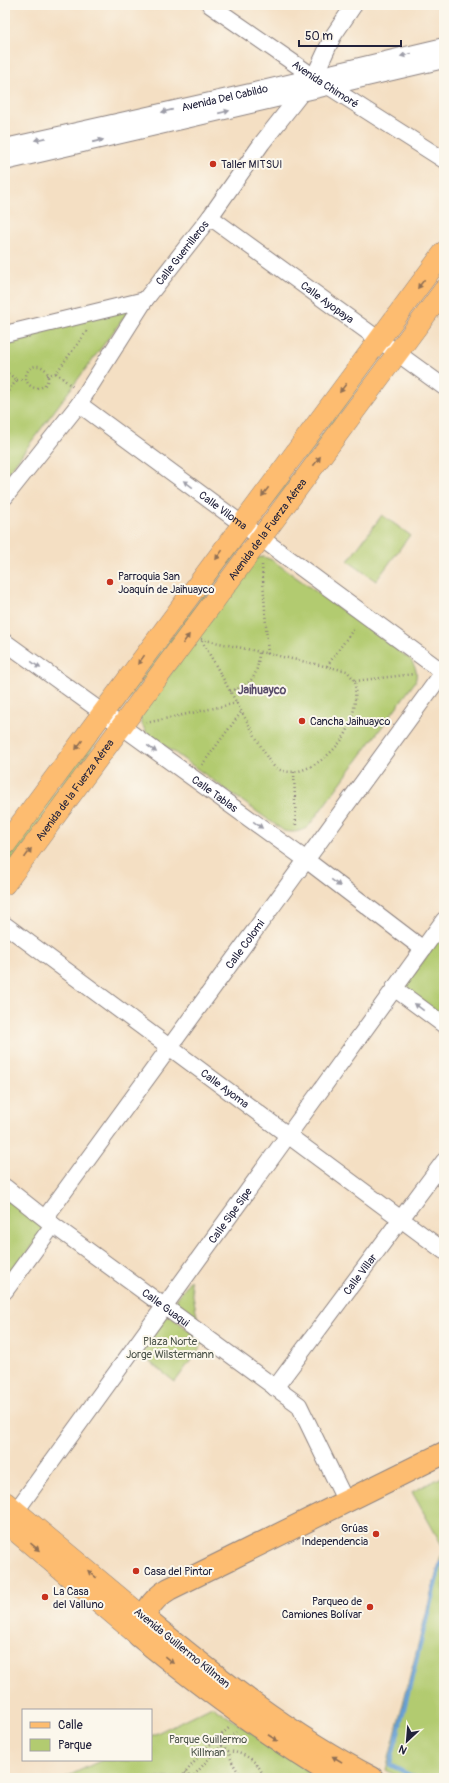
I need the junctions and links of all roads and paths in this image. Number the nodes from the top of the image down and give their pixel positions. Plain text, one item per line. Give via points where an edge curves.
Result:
1 (210, 5) edge
2 (354, 5) edge
3 (444, 46) edge
4 (444, 60) edge
5 (314, 77) junction
6 (331, 86) junction
7 (300, 94) junction
8 (5, 147) edge
9 (444, 160) edge
10 (5, 162) edge
11 (210, 217) junction
12 (444, 252) edge
13 (444, 290) edge
14 (145, 300) junction
15 (87, 332) dead end
16 (5, 334) edge
17 (378, 340) junction
18 (397, 354) junction
19 (5, 371) edge
20 (56, 373) junction
21 (47, 375) junction
22 (26, 379) junction
23 (17, 380) junction
24 (444, 388) edge
25 (5, 395) edge
26 (79, 397) junction
27 (5, 497) edge
28 (242, 524) junction
29 (260, 538) junction
30 (262, 564) dead end
31 (355, 627) dead end
32 (5, 642) edge
33 (259, 652) junction
34 (268, 655) junction
35 (327, 666) junction
36 (444, 672) edge
37 (414, 674) dead end
38 (355, 681) junction
39 (230, 692) junction
40 (237, 703) junction
41 (242, 711) junction
42 (102, 713) junction
43 (146, 722) dead end
44 (121, 726) junction
45 (202, 765) dead end
46 (294, 772) junction
47 (296, 828) dead end
48 (5, 845) edge
49 (305, 860) junction
50 (5, 884) edge
51 (444, 920) edge
52 (5, 926) edge
53 (423, 949) junction
54 (394, 988) junction
55 (444, 1025) edge
56 (170, 1047) junction
57 (288, 1135) junction
58 (444, 1161) edge
59 (5, 1187) edge
60 (401, 1220) junction
61 (49, 1221) junction
62 (444, 1251) edge
63 (6, 1288) edge
64 (163, 1306) junction
65 (275, 1388) junction
66 (444, 1454) edge
67 (346, 1502) junction
68 (9, 1511) edge
69 (141, 1626) junction
70 (230, 1727) dead end
71 (237, 1732) dead end
72 (216, 1740) junction
73 (222, 1745) junction
74 (228, 1751) junction
75 (185, 1773) junction
76 (181, 1778) edge
77 (246, 1778) edge
78 (264, 1778) edge
79 (338, 1778) edge
80 (372, 1778) edge

1 - 5 street, Avenida Chimoré
2 - 5 street, Calle Guerrilleros via 333,36
3 -> 5 street, Avenida Del Cabildo
4 - 6 street, Avenida Del Cabildo
5 - 6 street, Avenida Chimoré
5 - 7 street, Calle Guerrilleros
5 -> 8 street, Avenida Del Cabildo
6 - 7 street, Avenida Del Cabildo
6 - 9 street, Avenida Chimoré
10 -> 7 street, Avenida Del Cabildo
7 - 11 street, Calle Guerrilleros
11 - 14 street, Calle Guerrilleros
11 - 17 street, Calle Ayopaya
12 -> 17 main road, Avenida de la Fuerza Aérea
13 - 18 main road, Avenida de la Fuerza Aérea
14 - 16 street
14 - 26 street, Calle Guerrilleros
15 - 20 path
17 - 18 street, Calle Ayopaya
17 -> 28 main road, Avenida de la Fuerza Aérea
18 - 24 street, Calle Ayopaya
29 -> 18 main road, Avenida de la Fuerza Aérea
19 - 23 path
20 - 21 path
20 - 26 path
21 - 22 path via 46,383 40,387 31,385
21 - 22 path via 43,368 36,366 27,372
22 - 23 path
23 - 25 path
26 - 27 street, Calle Guerrilleros
28 -> 26 street, Calle Viloma
28 - 29 street, Calle Viloma
28 -> 42 main road, Avenida de la Fuerza Aérea
29 - 36 street, Calle Viloma
44 -> 29 main road, Avenida de la Fuerza Aérea
30 - 34 path
31 - 35 path
32 -> 42 street, Calle Tablas
33 - 34 path
33 - 39 path via 255,675 248,684
33 - 39 path via 201,639
34 - 35 path
35 - 38 path via 347,671
36 - 49 street, Calle Colomi
37 - 38 path
38 - 46 path via 354,710 348,728 326,757
39 - 40 path
40 - 41 path
40 - 43 path
41 - 45 path
41 - 46 path via 274,767
42 - 44 street, Calle Tablas
42 -> 48 main road, Avenida de la Fuerza Aérea
44 -> 49 street, Calle Tablas
50 -> 44 main road, Avenida de la Fuerza Aérea
46 - 47 path
49 -> 53 street, Calle Tablas
49 - 56 street, Calle Colomi
51 - 53 street, Calle Sipe Sipe
52 - 56 street, Calle Ayoma
53 - 54 street, Calle Sipe Sipe
55 -> 54 street
54 - 57 street, Calle Sipe Sipe
56 - 57 street, Calle Ayoma
56 - 61 street, Calle Colomi
57 - 60 street, Calle Ayoma
57 - 64 street, Calle Sipe Sipe
58 - 60 street, Calle Villar
59 - 61 street, Calle Guaqui
60 - 62 street, Calle Ayoma
60 - 65 street, Calle Villar
61 - 63 street, Calle Colomi
61 - 64 street, Calle Guaqui
64 - 65 street, Calle Guaqui
64 - 68 street, Calle Sipe Sipe
65 - 67 street, Calle Guaqui via 299,1405
66 - 67 highway
67 - 69 highway via 169,1589 152,1602
68 - 69 main road, Avenida Guillermo Killman
69 -> 79 highway, Avenida Guillermo Killman via 227,1706 268,1735
80 -> 69 highway, Avenida Guillermo Killman via 316,1747
70 - 72 path
71 - 73 path
72 - 73 path
72 - 75 path
73 - 74 path
73 - 75 path via 192,1778
74 - 77 path via 238,1772
74 - 78 path via 248,1756 256,1763
75 - 76 path

